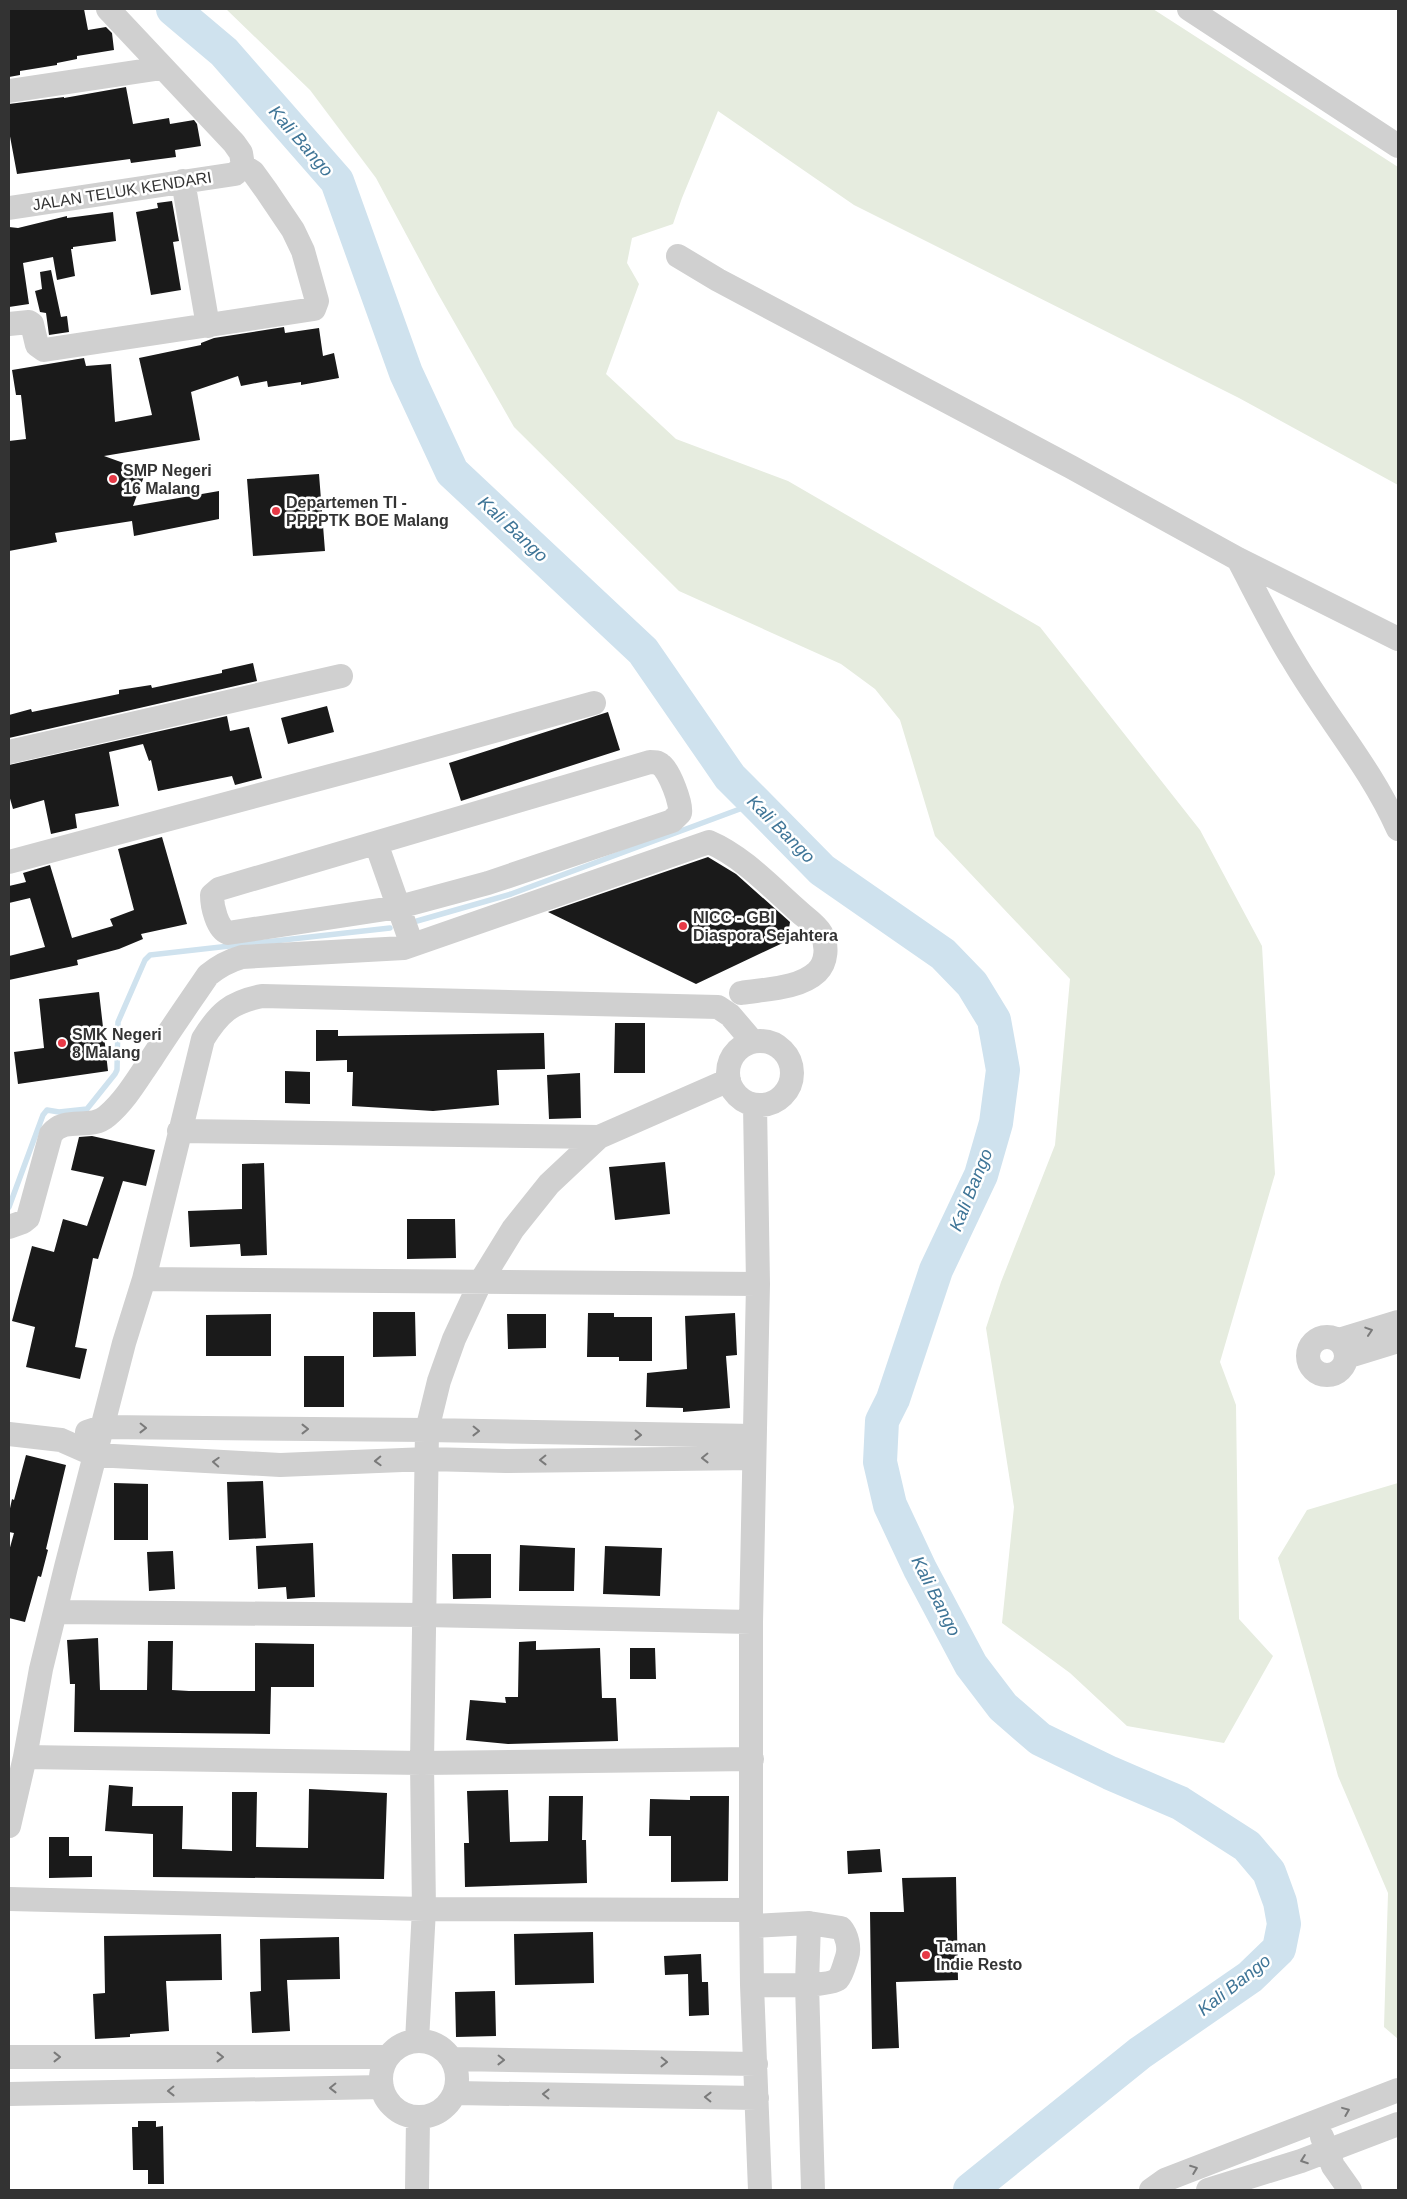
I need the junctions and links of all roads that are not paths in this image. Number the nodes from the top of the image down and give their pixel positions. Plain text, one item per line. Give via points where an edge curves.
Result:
1 (108, 9) edge
2 (1189, 9) edge
3 (162, 68) junction
4 (9, 91) edge
5 (1398, 146) edge
6 (239, 170) junction
7 (183, 182) junction
8 (9, 208) edge
9 (678, 256) dead end
10 (9, 324) edge
11 (208, 326) junction
12 (1238, 559) junction
13 (1398, 639) edge
14 (340, 676) dead end
15 (594, 703) dead end
16 (9, 752) edge
17 (1398, 830) edge
18 (376, 843) junction
19 (9, 862) edge
20 (399, 907) junction
21 (412, 945) junction
22 (741, 994) dead end
23 (753, 1042) junction
24 (729, 1080) junction
25 (755, 1105) junction
26 (179, 1131) junction
27 (599, 1137) junction
28 (9, 1227) edge
29 (144, 1279) junction
30 (481, 1281) junction
31 (758, 1284) junction
32 (1398, 1322) edge
33 (1398, 1341) edge
34 (102, 1427) junction
35 (427, 1430) junction
36 (9, 1434) edge
37 (61, 1440) junction
38 (754, 1447) junction
39 (95, 1455) junction
40 (427, 1459) junction
41 (56, 1612) junction
42 (424, 1615) junction
43 (751, 1622) junction
44 (25, 1757) junction
45 (752, 1759) junction
46 (422, 1763) junction
47 (9, 1826) edge
48 (9, 1899) edge
49 (424, 1909) junction
50 (752, 1918) junction
51 (809, 1923) junction
52 (806, 1984) junction
53 (752, 1985) junction
54 (417, 2041) junction
55 (9, 2057) edge
56 (388, 2057) junction
57 (453, 2059) junction
58 (756, 2064) junction
59 (382, 2087) junction
60 (1398, 2090) edge
61 (456, 2093) junction
62 (9, 2094) edge
63 (757, 2098) junction
64 (418, 2118) junction
65 (1316, 2123) junction
66 (1398, 2124) edge
67 (1328, 2151) junction
68 (417, 2190) edge
69 (760, 2190) edge
70 (813, 2190) edge
71 (1151, 2190) edge
72 (1208, 2190) edge
73 (1350, 2190) edge

1 - 3 street
2 - 5 street
3 - 4 street
3 - 6 street via 234,143 241,153
6 - 7 street, JALAN TELUK KENDARI
6 - 11 street via 253,172 296,237 303,251 316,307 310,311
7 - 8 street, JALAN TELUK KENDARI
7 - 11 street
9 - 12 street
10 - 11 street via 32,324 37,345 44,350
12 - 13 street
12 - 17 street via 1293,661 1358,755
14 - 16 street
15 - 19 street
18 - 20 street
18 - 20 street via 219,888 212,895 220,925 228,933
18 - 20 street via 650,762 659,763 665,769 680,804 680,813 672,821 488,883
20 - 21 street
21 - 22 street via 710,842 758,875 818,928 825,944 821,967 806,979
21 - 28 street via 391,950 242,957 219,965 208,975 123,1100 100,1121 66,1123 51,1134 28,1218
23 - 24 street via 741,1047 733,1056 728,1068
23 - 25 street via 766,1041 778,1045 792,1065 788,1090 779,1099
23 - 26 street via 730,1015 718,1007 262,996 236,1003 214,1021 203,1039
24 - 25 street via 734,1092
24 - 27 street
25 - 31 street
26 - 27 street
26 - 29 street
27 - 30 street via 548,1184 513,1229
29 - 30 street
29 - 34 street
30 - 31 street
30 - 35 street via 442,1372
31 - 38 street
33 -> 32 street via 1343,1349
34 -> 35 street
34 - 37 street
34 - 39 street
35 -> 38 street
35 - 40 street
36 - 37 street
37 - 39 street
38 -> 40 street via 506,1461
38 - 43 street
40 -> 39 street via 280,1465
39 - 41 street
40 - 42 street
41 - 42 street
41 - 44 street via 41,1669
42 - 43 street
42 - 46 street
43 - 45 street
44 - 46 street
44 - 47 street
45 - 46 street
45 - 50 street
46 - 49 street
48 - 49 street
49 - 50 street
49 - 54 street
50 - 51 street
50 - 53 street
51 - 52 street
51 - 52 street via 841,1928 847,1936 848,1954 839,1978 833,1982
52 - 53 street
52 - 70 street
53 - 58 street
54 - 56 street via 401,2046
54 - 57 street via 431,2043
55 -> 56 street
56 - 59 street via 382,2072
57 -> 58 street
57 - 61 street via 458,2076
58 - 63 street
59 -> 62 street
59 - 64 street via 386,2099 395,2109
65 -> 60 street
63 -> 61 street
61 - 64 street via 441,2111
63 - 69 street
64 - 68 street
65 - 67 street
71 -> 65 street via 1165,2180
66 - 67 street
67 -> 72 street
67 - 73 street via 1333,2166

